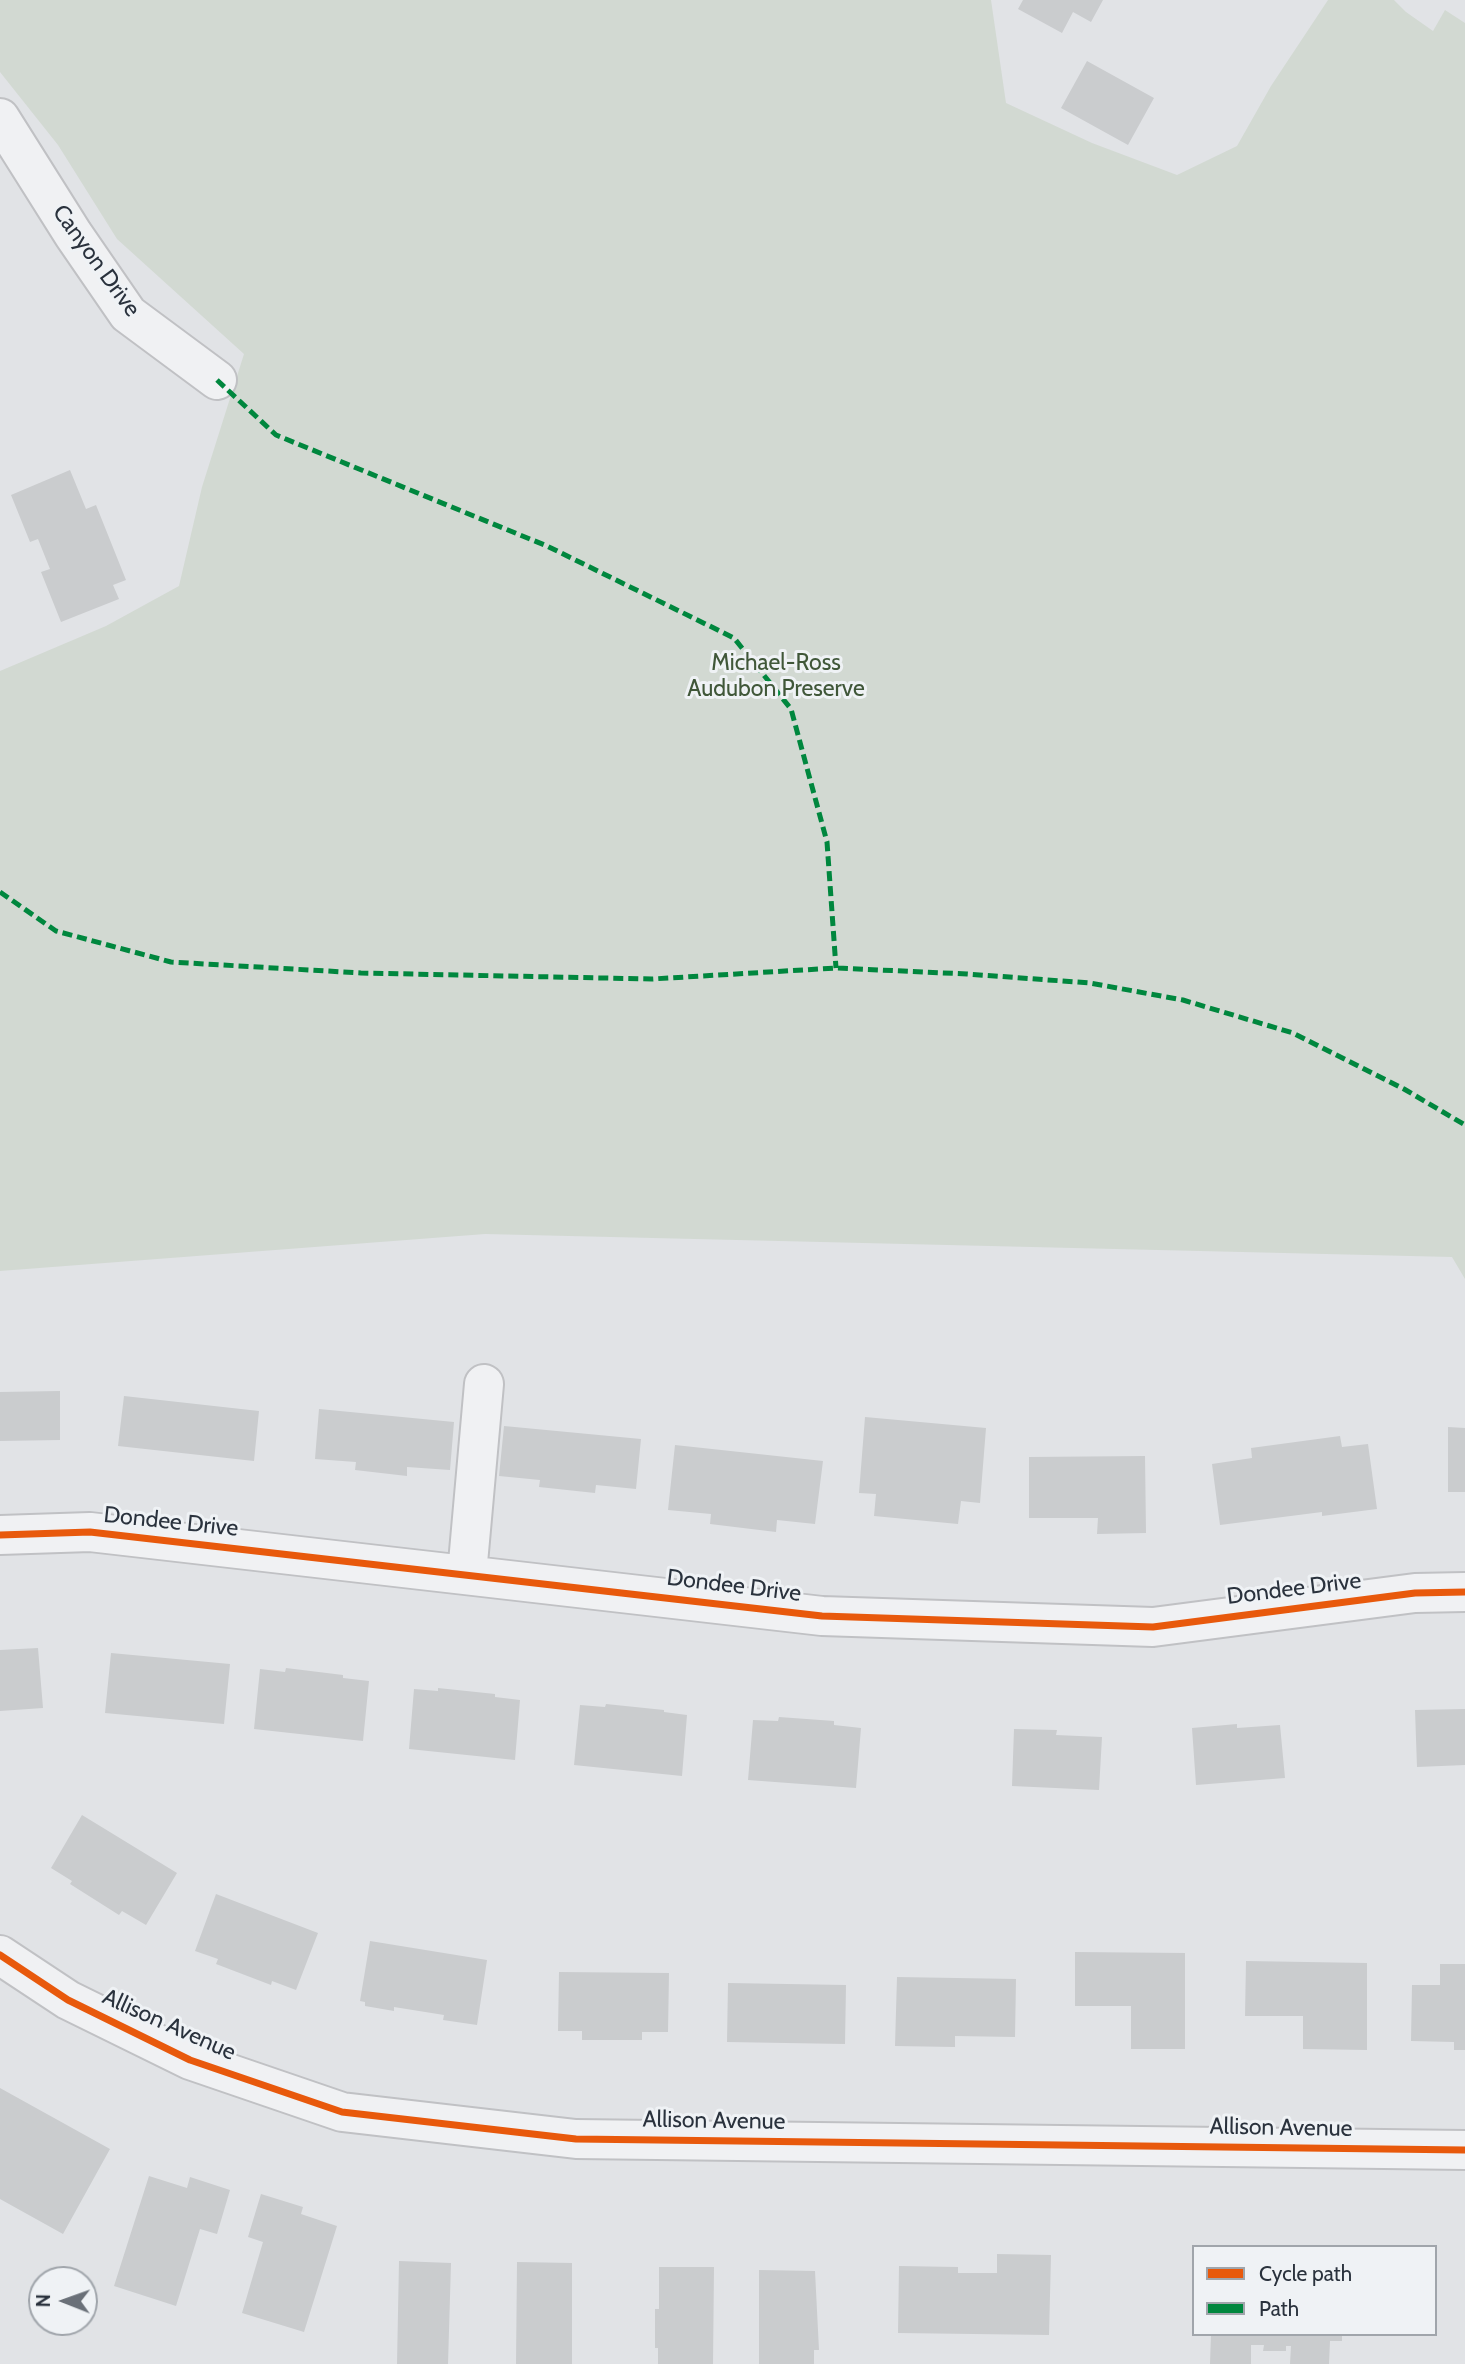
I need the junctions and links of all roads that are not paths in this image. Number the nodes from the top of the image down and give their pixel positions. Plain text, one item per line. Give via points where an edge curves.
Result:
1 (0, 118) edge
2 (217, 380) dead end
3 (484, 1384) dead end
4 (0, 1535) edge
5 (467, 1574) junction
6 (1465, 1592) edge
7 (0, 1955) edge
8 (1465, 2150) edge

1 - 2 street, Canyon Drive via 128,314
3 - 5 street
4 - 5 street, Dondee Drive via 90,1532
5 - 6 street, Dondee Drive via 822,1616 1153,1627 1415,1593
7 - 8 street, Allison Avenue via 68,2000 190,2060 342,2112 576,2139

